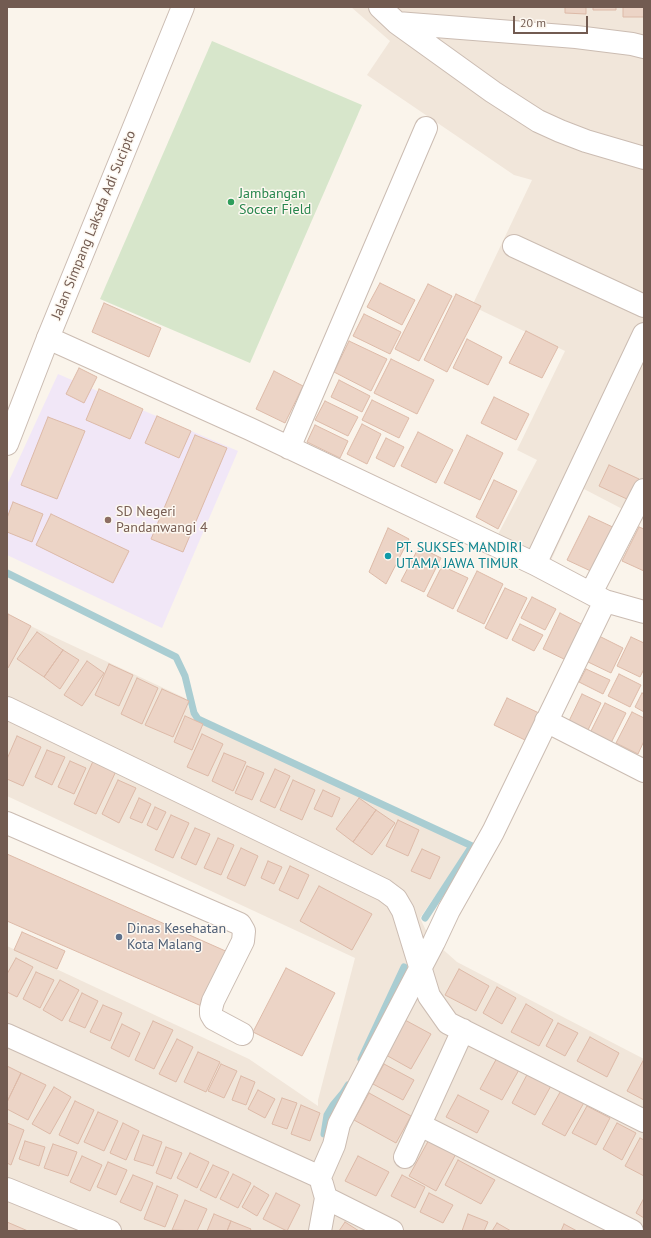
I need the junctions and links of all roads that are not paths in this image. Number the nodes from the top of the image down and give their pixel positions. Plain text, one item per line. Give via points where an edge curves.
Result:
1 (183, 7) edge
2 (380, 7) edge
3 (397, 23) junction
4 (644, 47) edge
5 (426, 128) dead end
6 (644, 158) edge
7 (514, 246) dead end
8 (644, 306) edge
9 (644, 334) edge
10 (48, 338) junction
11 (7, 444) edge
12 (289, 448) junction
13 (644, 490) edge
14 (535, 564) junction
15 (598, 597) junction
16 (644, 612) edge
17 (7, 708) edge
18 (546, 721) junction
19 (644, 771) edge
20 (7, 823) edge
21 (420, 967) junction
22 (463, 1030) junction
23 (242, 1034) dead end
24 (7, 1035) edge
25 (644, 1121) edge
26 (420, 1125) junction
27 (405, 1156) dead end
28 (320, 1177) junction
29 (7, 1189) edge
30 (326, 1198) junction
31 (110, 1231) edge
32 (320, 1231) edge
33 (392, 1231) edge
34 (632, 1231) edge

1 - 10 street, Jalan Simpang Laksda Adi Sucipto
2 - 3 street
3 - 4 street via 576,37
3 - 6 street via 538,121 586,141
5 - 12 street
7 - 8 street
9 - 14 street
10 - 11 street, Jalan Simpang Laksda Adi Sucipto
10 - 12 street
12 - 14 street
13 - 15 street
14 - 15 street
15 - 16 street
15 - 18 street
17 - 21 street via 384,890 396,899 403,911
18 - 19 street
18 - 21 street via 493,832
20 - 23 street via 240,924 244,931 243,941 213,1001 211,1014 214,1019
21 - 22 street via 429,996 440,1013 448,1023
21 - 28 street via 339,1124 334,1145
22 - 25 street
22 - 26 street
24 - 28 street
26 - 27 street
26 - 34 street
28 - 30 street
29 - 31 street
30 - 32 street
30 - 33 street

